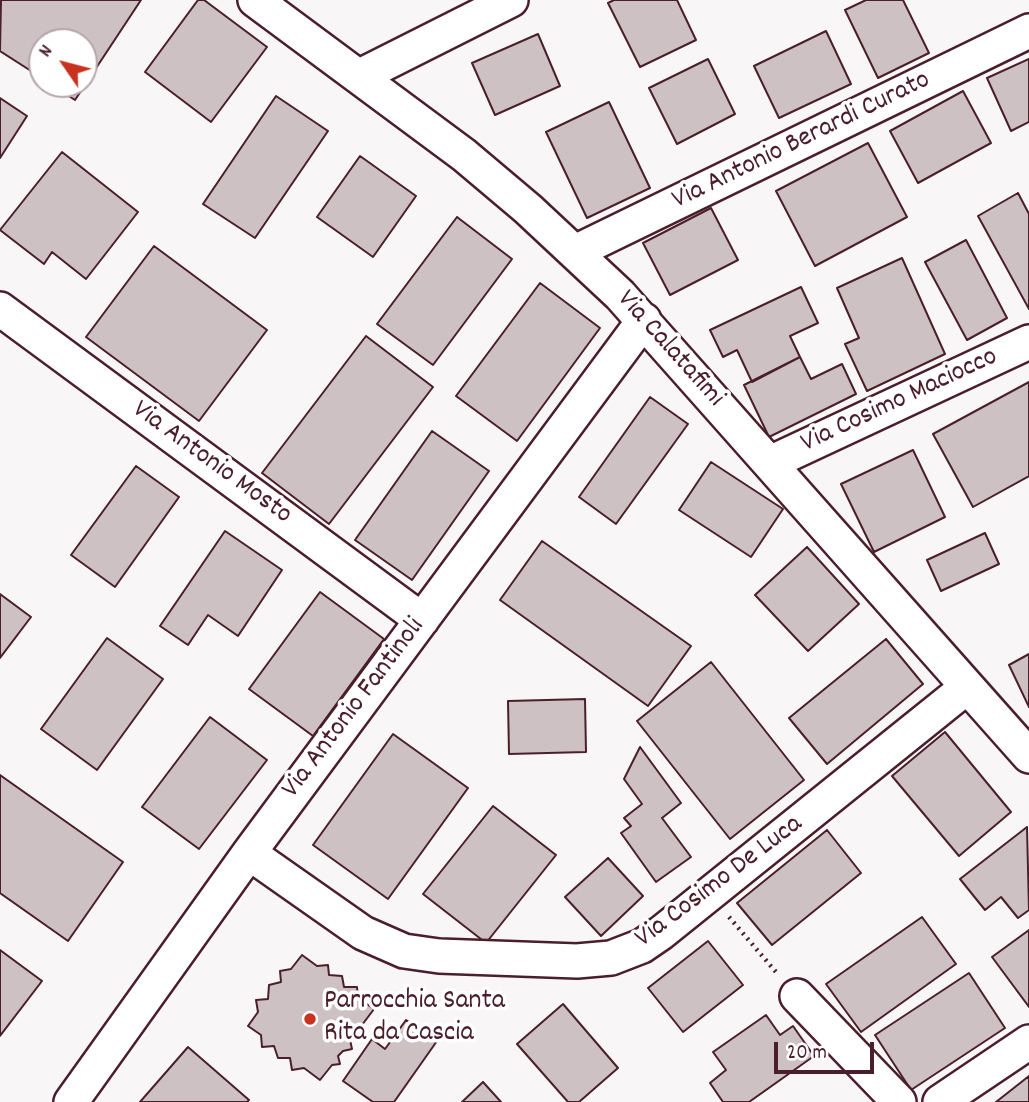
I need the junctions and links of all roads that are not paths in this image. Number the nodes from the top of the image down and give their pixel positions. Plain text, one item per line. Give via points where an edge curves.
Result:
1 (255, 0) edge
2 (511, 0) edge
3 (1029, 31) edge
4 (360, 76) junction
5 (575, 252) junction
6 (0, 309) edge
7 (644, 320) junction
8 (1029, 342) edge
9 (770, 463) junction
10 (422, 620) junction
11 (967, 687) junction
12 (1029, 756) edge
13 (249, 853) junction
14 (797, 996) road end
15 (1029, 1042) edge
16 (71, 1102) edge
17 (899, 1102) edge
18 (940, 1102) edge

1 - 4 street, Via Calatafimi
2 - 4 street
3 - 5 street, Via Antonio Berardi Curato
4 - 5 street, Via Calatafimi via 474,164
5 - 7 street, Via Calatafimi
6 - 10 street, Via Antonio Mosto
7 - 9 street, Via Calatafimi
7 - 10 street, Via Antonio Fantinoli
8 - 9 street, Via Cosimo Maciocco
9 - 11 street, Via Calatafimi
10 - 13 street, Via Antonio Fantinoli
11 - 12 street, Via Calatafimi
11 - 13 street, Via Cosimo De Luca via 710,895 642,946 611,958 577,961 425,955 389,946 363,933
13 - 16 street, Via Antonio Fantinoli
14 - 17 street
15 - 18 street

